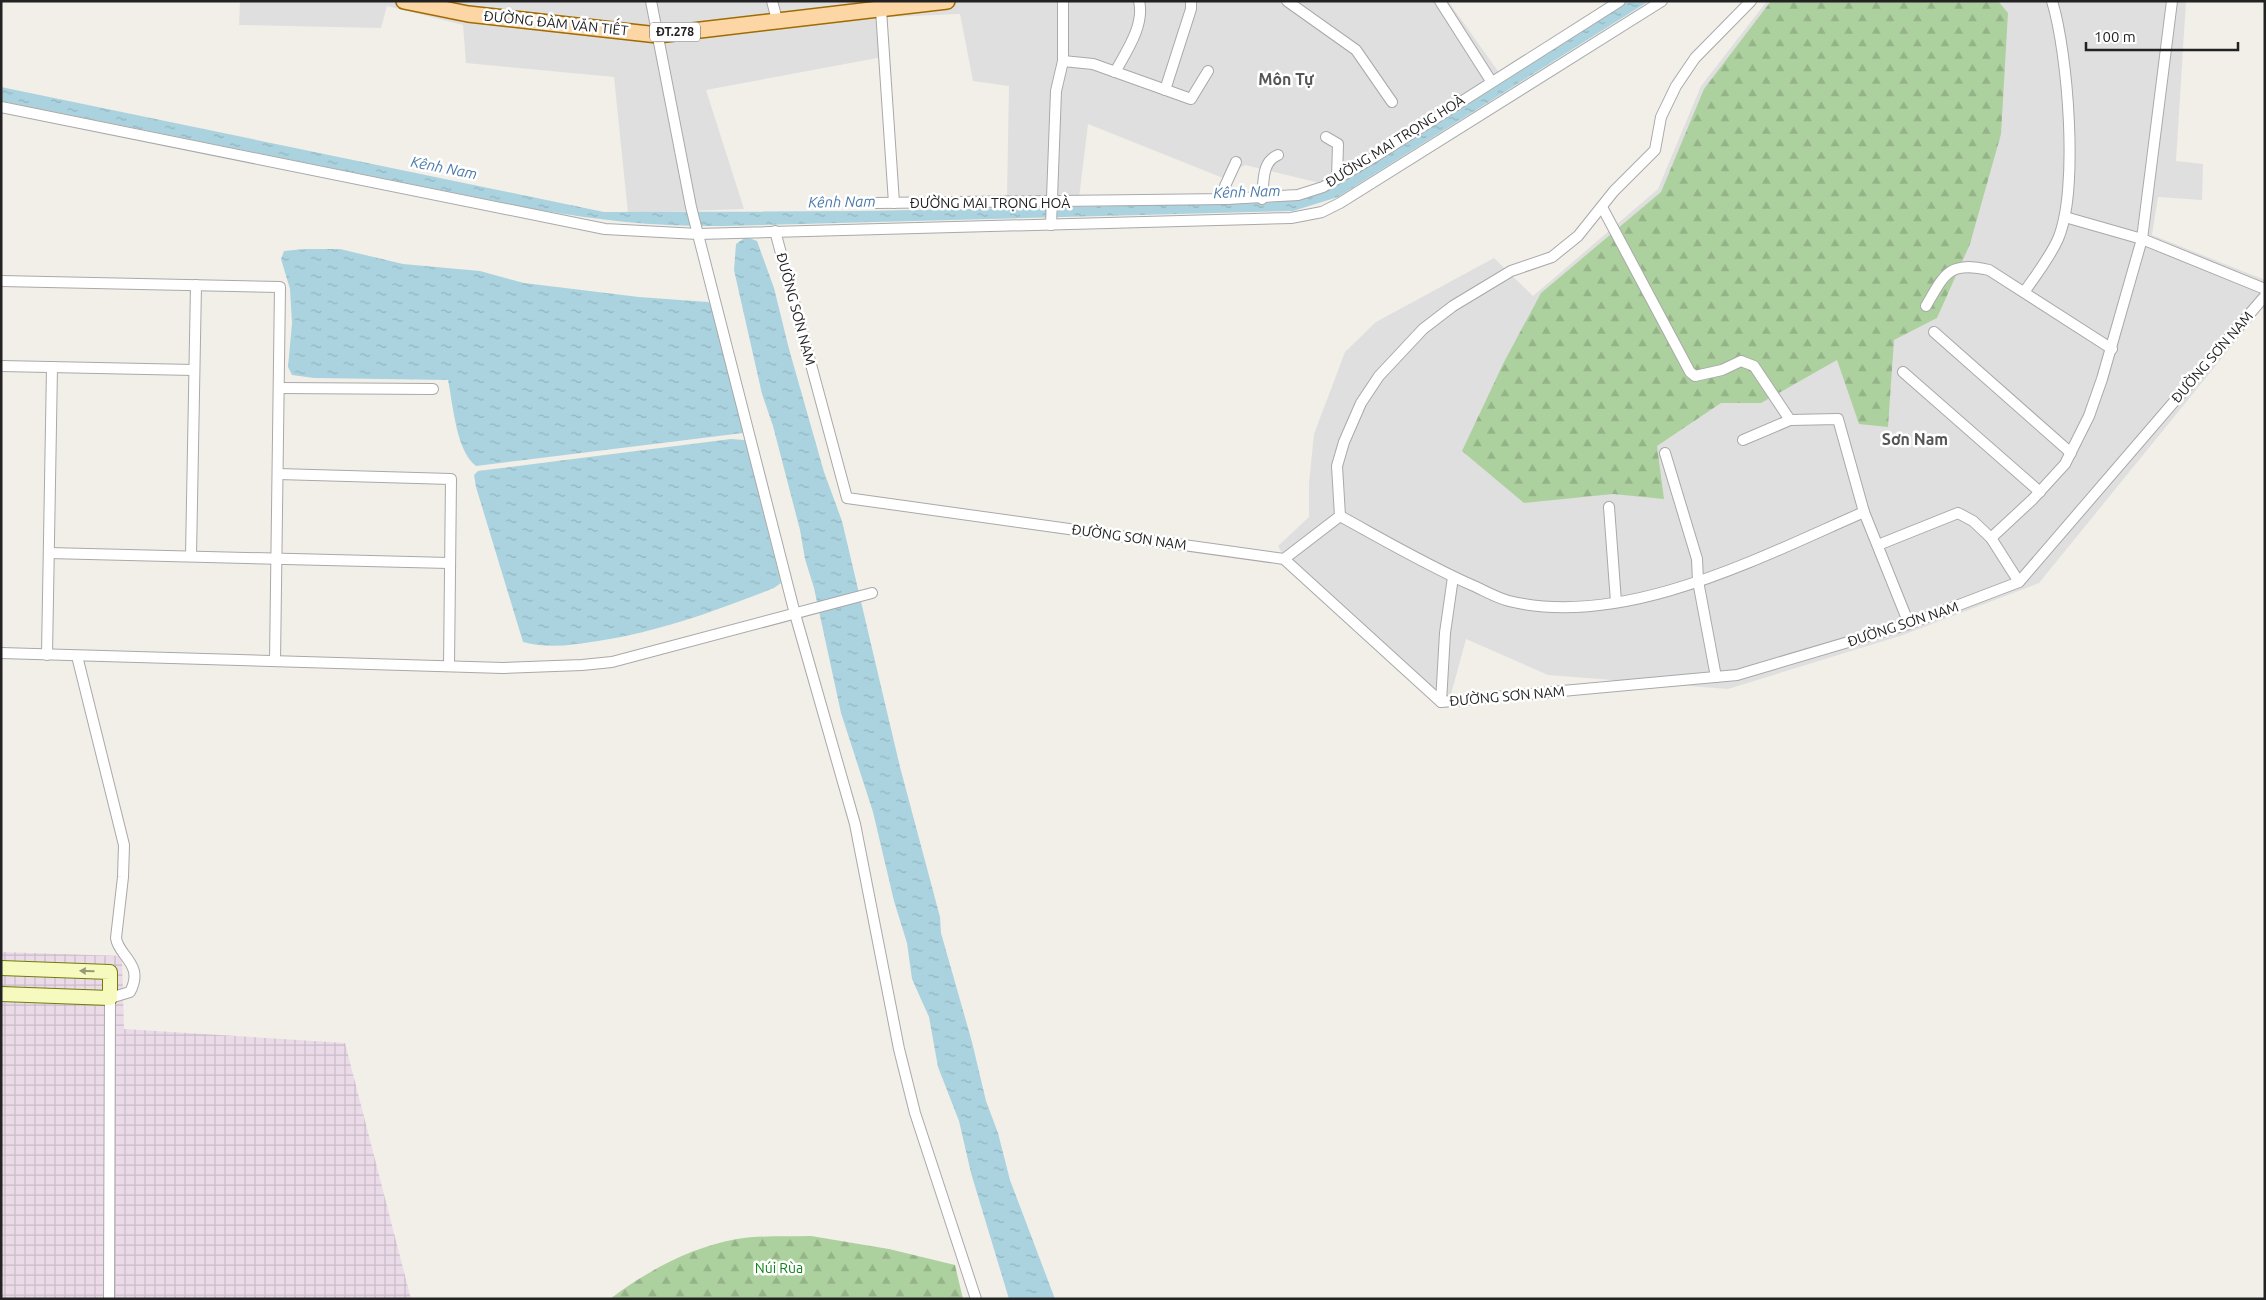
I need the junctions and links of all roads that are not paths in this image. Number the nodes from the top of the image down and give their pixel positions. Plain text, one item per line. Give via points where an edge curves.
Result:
1 (404, 1) edge
2 (651, 1) edge
3 (772, 1) edge
4 (947, 1) edge
5 (1063, 1) edge
6 (1139, 1) edge
7 (1190, 1) edge
8 (1287, 1) edge
9 (1440, 1) edge
10 (1620, 1) edge
11 (1662, 1) edge
12 (1751, 1) edge
13 (2052, 1) edge
14 (2172, 1) edge
15 (881, 10) junction
16 (777, 20) junction
17 (658, 34) junction
18 (1063, 61) junction
19 (1208, 70) dead end
20 (1115, 72) junction
21 (1492, 81) junction
22 (1165, 90) junction
23 (1392, 102) dead end
24 (1, 107) edge
25 (1326, 137) dead end
26 (1278, 155) dead end
27 (1236, 162) dead end
28 (1337, 179) junction
29 (1262, 199) junction
30 (1227, 200) junction
31 (875, 203) dead end
32 (894, 203) junction
33 (1050, 203) junction
34 (1602, 207) junction
35 (2065, 217) junction
36 (1051, 225) junction
37 (775, 231) junction
38 (698, 234) junction
39 (2142, 239) junction
40 (1, 281) edge
41 (196, 285) junction
42 (2265, 289) edge
43 (2025, 291) junction
44 (2265, 296) edge
45 (1926, 306) dead end
46 (1934, 332) dead end
47 (2112, 349) junction
48 (1, 366) edge
49 (52, 367) junction
50 (194, 370) junction
51 (1903, 372) dead end
52 (279, 388) junction
53 (433, 389) dead end
54 (1790, 420) junction
55 (1742, 440) dead end
56 (1665, 453) dead end
57 (2071, 453) junction
58 (278, 474) junction
59 (2040, 492) junction
60 (1609, 507) dead end
61 (1864, 512) junction
62 (1340, 516) junction
63 (1991, 538) junction
64 (1878, 545) junction
65 (49, 553) junction
66 (191, 556) junction
67 (277, 558) junction
68 (1284, 559) junction
69 (450, 563) junction
70 (1453, 577) junction
71 (1698, 581) junction
72 (2019, 582) junction
73 (872, 593) dead end
74 (1616, 602) junction
75 (798, 613) junction
76 (1909, 624) junction
77 (1, 653) edge
78 (47, 655) junction
79 (77, 656) junction
80 (275, 661) junction
81 (450, 666) junction
82 (1716, 677) junction
83 (1441, 702) junction
84 (1, 968) edge
85 (1, 994) edge
86 (110, 998) junction
87 (109, 1299) edge
88 (976, 1299) edge

1 - 17 main road, ĐƯỜNG ĐÀM VĂN TIẾT / ĐT.278 via 468,14
2 - 17 street
3 - 16 street
4 - 15 main road, ĐƯỜNG ĐÀM VĂN TIẾT / ĐT.278
5 - 18 street
6 - 20 street via 1138,23
7 - 22 street via 1192,9
8 - 23 street via 1356,50
9 - 21 street
10 - 21 street, ĐƯỜNG MAI TRỌNG HOÀ
11 - 36 street via 1322,212 1274,219
12 - 34 street via 1695,58 1661,117 1655,150
13 - 35 street via 2065,63 2068,143
14 - 39 street
15 - 16 main road, ĐƯỜNG ĐÀM VĂN TIẾT / ĐT.278
15 - 32 street
16 - 17 main road, ĐƯỜNG ĐÀM VĂN TIẾT / ĐT.278
17 - 38 street
18 - 20 street via 1093,64
18 - 33 street via 1056,91
19 - 22 street via 1191,99
20 - 22 street
21 - 28 street, ĐƯỜNG MAI TRỌNG HOÀ
24 - 38 street via 586,226
25 - 28 street via 1338,144
26 - 29 street via 1267,164
27 - 30 street via 1225,186
28 - 29 street, ĐƯỜNG MAI TRỌNG HOÀ via 1298,195
29 - 30 street, ĐƯỜNG MAI TRỌNG HOÀ
30 - 33 street, ĐƯỜNG MAI TRỌNG HOÀ
31 - 32 street, ĐƯỜNG MAI TRỌNG HOÀ
32 - 33 street, ĐƯỜNG MAI TRỌNG HOÀ
33 - 36 street
34 - 54 street via 1690,372 1703,376 1741,361 1748,362 1754,366
34 - 62 street via 1578,236 1552,257 1511,271 1423,328 1379,376 1361,403 1337,466
35 - 39 street
35 - 43 street via 2058,240
36 - 37 street
37 - 38 street
37 - 68 street, ĐƯỜNG SƠN NAM via 847,498
38 - 75 street
39 - 42 street
39 - 47 street
40 - 41 street
41 - 50 street
41 - 52 street via 280,287
43 - 45 street via 1990,270 1963,266 1945,275
43 - 47 street
44 - 72 street, ĐƯỜNG SƠN NAM
46 - 57 street
47 - 57 street via 2089,416
48 - 49 street
49 - 50 street
49 - 65 street
50 - 66 street
51 - 59 street
52 - 53 street
52 - 58 street
54 - 55 street
54 - 61 street via 1838,419
56 - 71 street via 1697,559
57 - 59 street
58 - 67 street
58 - 69 street via 451,479
59 - 63 street
60 - 74 street
61 - 64 street
61 - 71 street via 1731,570
62 - 68 street
62 - 70 street
63 - 64 street via 1973,521 1958,513
63 - 72 street
64 - 76 street
65 - 66 street
65 - 78 street
66 - 67 street
67 - 69 street
67 - 80 street
68 - 83 street, ĐƯỜNG SƠN NAM
69 - 81 street
70 - 74 street via 1508,600 1538,606
70 - 83 street via 1445,633
71 - 74 street
71 - 82 street
72 - 76 street, ĐƯỜNG SƠN NAM
73 - 75 street
75 - 81 street via 612,662 537,667
75 - 88 street via 855,824 878,950 915,1113
76 - 82 street, ĐƯỜNG SƠN NAM via 1737,675
77 - 78 street
78 - 79 street
79 - 80 street
79 - 86 street via 124,845 116,938 133,965 133,987 128,994
80 - 81 street
82 - 83 street, ĐƯỜNG SƠN NAM
86 -> 84 street via 110,972
85 - 86 street
86 - 87 street

